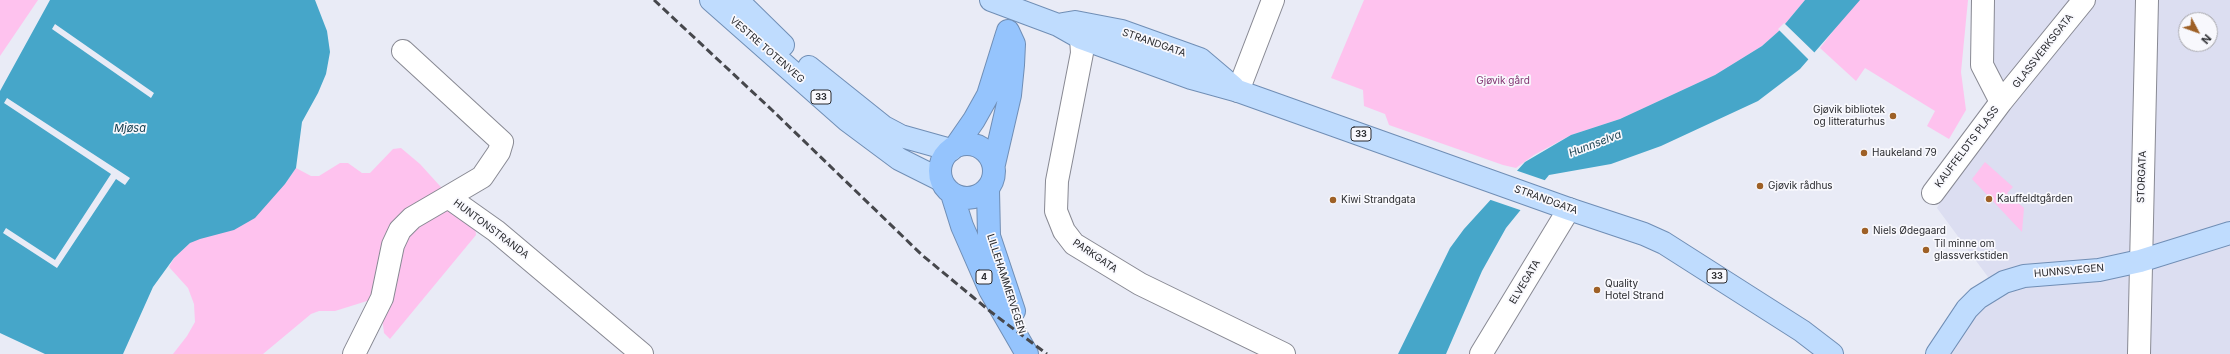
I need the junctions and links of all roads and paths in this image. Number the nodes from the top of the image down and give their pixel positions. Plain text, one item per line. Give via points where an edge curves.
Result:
1 (711, 0) edge
2 (737, 0) edge
3 (991, 0) edge
4 (1273, 0) edge
5 (1983, 0) edge
6 (2084, 0) edge
7 (2147, 0) edge
8 (1058, 25) junction
9 (1081, 38) junction
10 (403, 51) dead end
11 (1238, 91) junction
12 (2001, 102) junction
13 (953, 148) junction
14 (994, 164) junction
15 (947, 187) junction
16 (988, 190) junction
17 (1933, 193) dead end
18 (448, 197) junction
19 (1560, 206) junction
20 (2230, 233) edge
21 (2140, 261) junction
22 (354, 354) edge
23 (642, 354) edge
24 (1028, 354) edge
25 (1284, 354) edge
26 (1481, 354) edge
27 (1832, 354) edge
28 (1937, 354) edge
29 (2139, 354) edge

1 - 15 main road, VESTRE TOTENVEG / 33 via 848,121 899,159
2 - 13 main road, VESTRE TOTENVEG / 33 via 766,30 866,114 901,136
3 - 8 main road, STRANDGATA / 33
4 - 11 street
5 - 12 street via 1982,65
6 - 12 street, GLASSVERKSGATA
7 - 21 street, STORGATA
8 - 9 main road, STRANDGATA / 33
8 - 11 main road, STRANDGATA / 33 via 1075,22 1122,31 1200,59
9 - 11 main road, STRANDGATA / 33 via 1191,78
9 - 25 street, PARKGATA via 1082,53 1057,181 1056,211 1064,231 1074,244 1140,284
10 - 18 street, HUNTONSTRANDA via 502,142 499,152 482,177
11 - 19 main road, STRANDGATA / 33
12 - 17 street, KAUFFELDTS PLASS
13 - 14 highway via 965,144 975,145 990,156
13 - 14 highway, 4 via 974,120 988,95 1008,31 1014,44 1010,95
13 - 15 highway, 4 via 941,163
14 - 16 highway, 4 via 995,173
15 - 16 highway via 961,198 971,199
15 - 24 highway, LILLEHAMMERVEGEN / 4 via 990,290
16 - 24 highway, LILLEHAMMERVEGEN / 4 via 989,236
18 - 22 street via 412,218 400,230 382,298
18 - 23 street, HUNTONSTRANDA via 496,231
19 - 26 street, ELVEGATA
19 - 27 main road, STRANDGATA / 33 via 1664,243 1802,331
20 - 21 main road, HUNNSVEGEN
21 - 28 main road, HUNNSVEGEN via 2099,270 2024,276 2004,282 1978,298 1967,309
21 - 29 street, STORGATA

